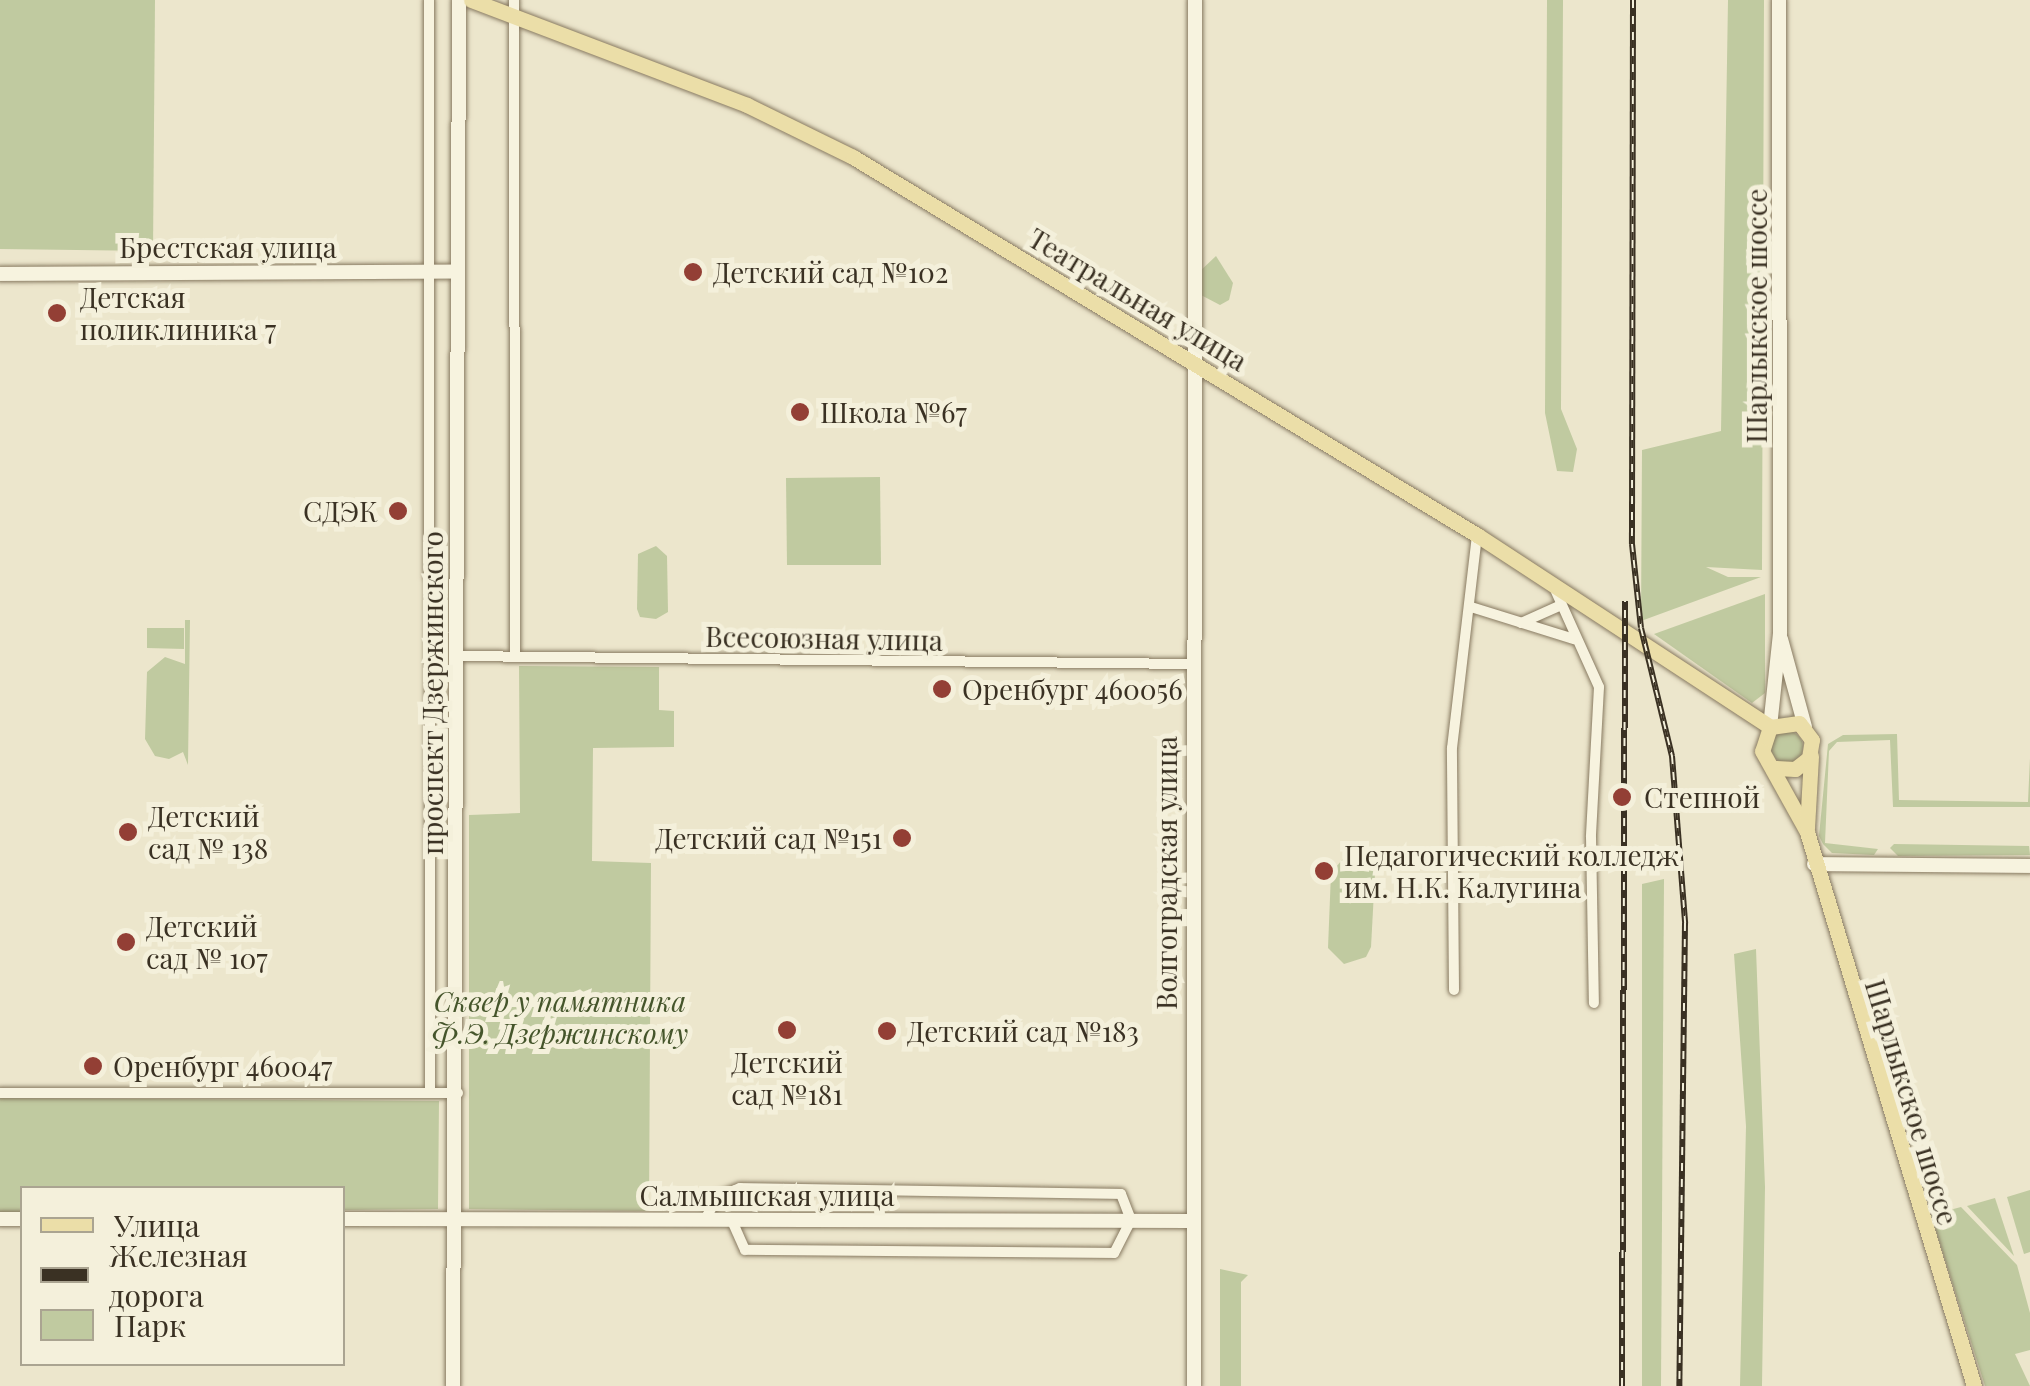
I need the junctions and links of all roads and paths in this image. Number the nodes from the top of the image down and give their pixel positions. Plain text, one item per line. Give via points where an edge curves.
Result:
1 (429, 0) edge
2 (459, 0) edge
3 (471, 0) edge
4 (1195, 0) edge
5 (1779, 0) edge
6 (514, 8) edge
7 (456, 272) junction
8 (432, 273) junction
9 (0, 274) edge
10 (1191, 360) junction
11 (1477, 535) junction
12 (1553, 584) junction
13 (1471, 606) junction
14 (1559, 606) junction
15 (1520, 624) junction
16 (1780, 633) junction
17 (1575, 640) junction
18 (456, 656) junction
19 (514, 656) junction
20 (1192, 664) junction
21 (1741, 712) junction
22 (1770, 726) junction
23 (1804, 727) junction
24 (1762, 751) junction
25 (1811, 753) junction
26 (1776, 768) junction
27 (1807, 832) junction
28 (1814, 864) junction
29 (2030, 866) edge
30 (1454, 990) dead end
31 (1594, 1003) dead end
32 (430, 1093) junction
33 (0, 1094) edge
34 (459, 1094) junction
35 (457, 1218) junction
36 (345, 1219) edge
37 (705, 1219) junction
38 (731, 1220) junction
39 (1131, 1220) junction
40 (1190, 1220) junction
41 (453, 1386) edge
42 (1194, 1386) edge
43 (1974, 1386) edge

1 - 8 street
2 - 7 main road, проспект Дзержинского
3 - 6 main road, Театральная улица
4 - 10 main road, Волгоградская улица
5 - 16 main road, Шарлыкское шоссе
6 - 10 main road, Театральная улица via 800,129
6 - 19 street
7 - 8 main road, Брестская улица
7 - 18 main road, проспект Дзержинского
8 - 9 main road, Брестская улица
8 - 32 street
10 - 11 main road, Театральная улица
10 - 20 main road, Волгоградская улица
11 - 12 main road, Театральная улица
11 - 13 street
12 - 14 street
12 - 21 main road, Театральная улица
13 - 15 street
13 - 30 street via 1452,748
14 - 15 street
14 - 17 street
15 - 17 street
16 - 22 main road, Шарлыкское шоссе
16 - 23 main road, Шарлыкское шоссе
17 - 31 street via 1599,688 1591,837
18 - 19 street, Всесоюзная улица
18 - 34 main road, проспект Дзержинского
19 - 20 street, Всесоюзная улица
20 - 40 main road, Волгоградская улица
21 - 22 main road, Театральная улица
21 - 24 main road, Театральная улица
22 - 23 main road via 1787,720
22 - 24 main road
23 - 25 main road
24 - 26 main road
25 - 26 main road via 1794,770
25 - 27 main road, Шарлыкское шоссе
26 - 27 main road, Шарлыкское шоссе
27 - 28 main road, Шарлыкское шоссе
28 - 29 main road
28 - 43 main road, Шарлыкское шоссе
32 - 33 street
32 - 34 street
34 - 35 main road, проспект Дзержинского
35 - 36 main road, Салмышская улица
35 - 37 main road, Салмышская улица
35 - 41 main road, проспект Дзержинского
37 - 38 main road, Салмышская улица
37 - 39 street via 718,1197 740,1188 1122,1194
38 - 39 main road, Салмышская улица
38 - 39 street via 745,1250 1114,1253
39 - 40 main road, Салмышская улица
40 - 42 main road, Волгоградская улица

